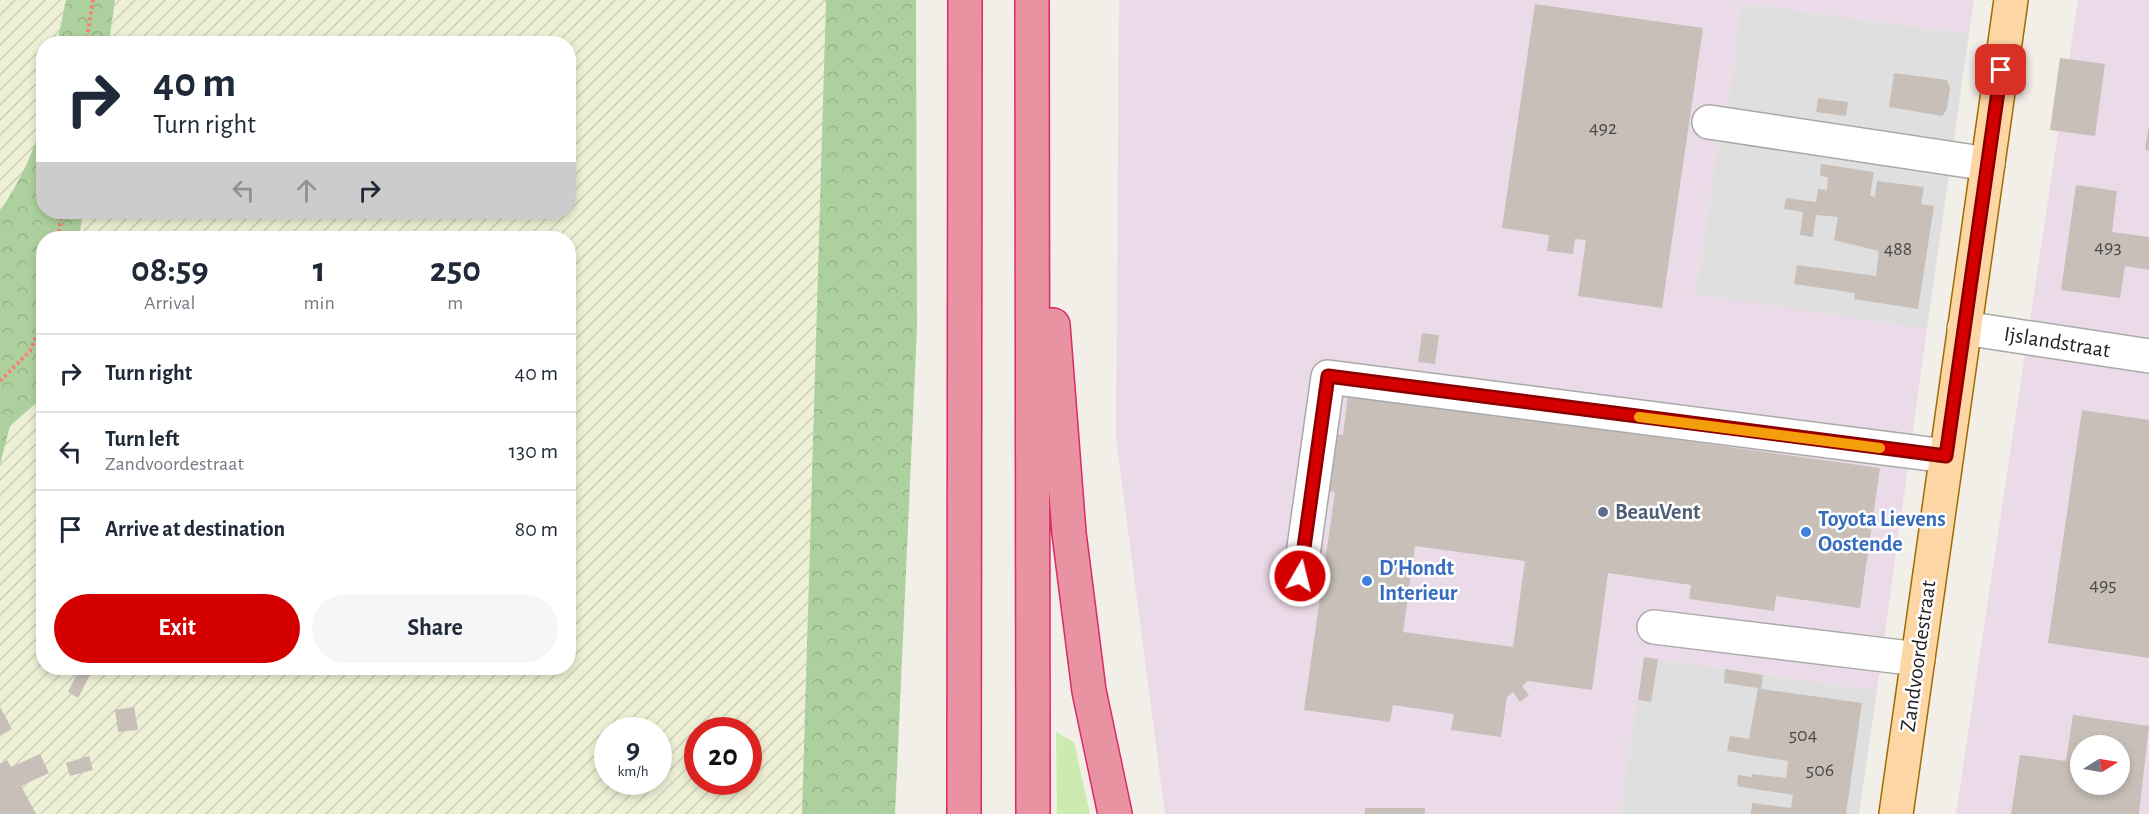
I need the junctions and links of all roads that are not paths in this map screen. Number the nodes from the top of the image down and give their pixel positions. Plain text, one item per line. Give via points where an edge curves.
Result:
1 (965, 0) edge
2 (1032, 0) edge
3 (2011, 0) edge
4 (1032, 38) junction
5 (1709, 122) dead end
6 (1988, 164) junction
7 (1964, 328) junction
8 (2149, 356) edge
9 (1946, 456) junction
10 (1300, 576) dead end
11 (1654, 627) dead end
12 (1918, 659) junction
13 (964, 677) junction
14 (953, 814) edge
15 (964, 814) edge
16 (1033, 814) edge
17 (1116, 814) edge
18 (1896, 814) edge

1 - 13 highway
2 - 4 highway
3 - 6 main road, Zandvoordestraat
4 - 16 highway
4 - 17 highway via 1069,533 1089,691
5 - 6 street
6 - 7 main road, Zandvoordestraat
7 - 8 street, Ijslandstraat
7 - 9 main road, Zandvoordestraat
9 - 10 street via 1328,376
9 - 12 main road, Zandvoordestraat
11 - 12 street
12 - 18 main road, Zandvoordestraat
13 - 14 highway
13 - 15 highway

